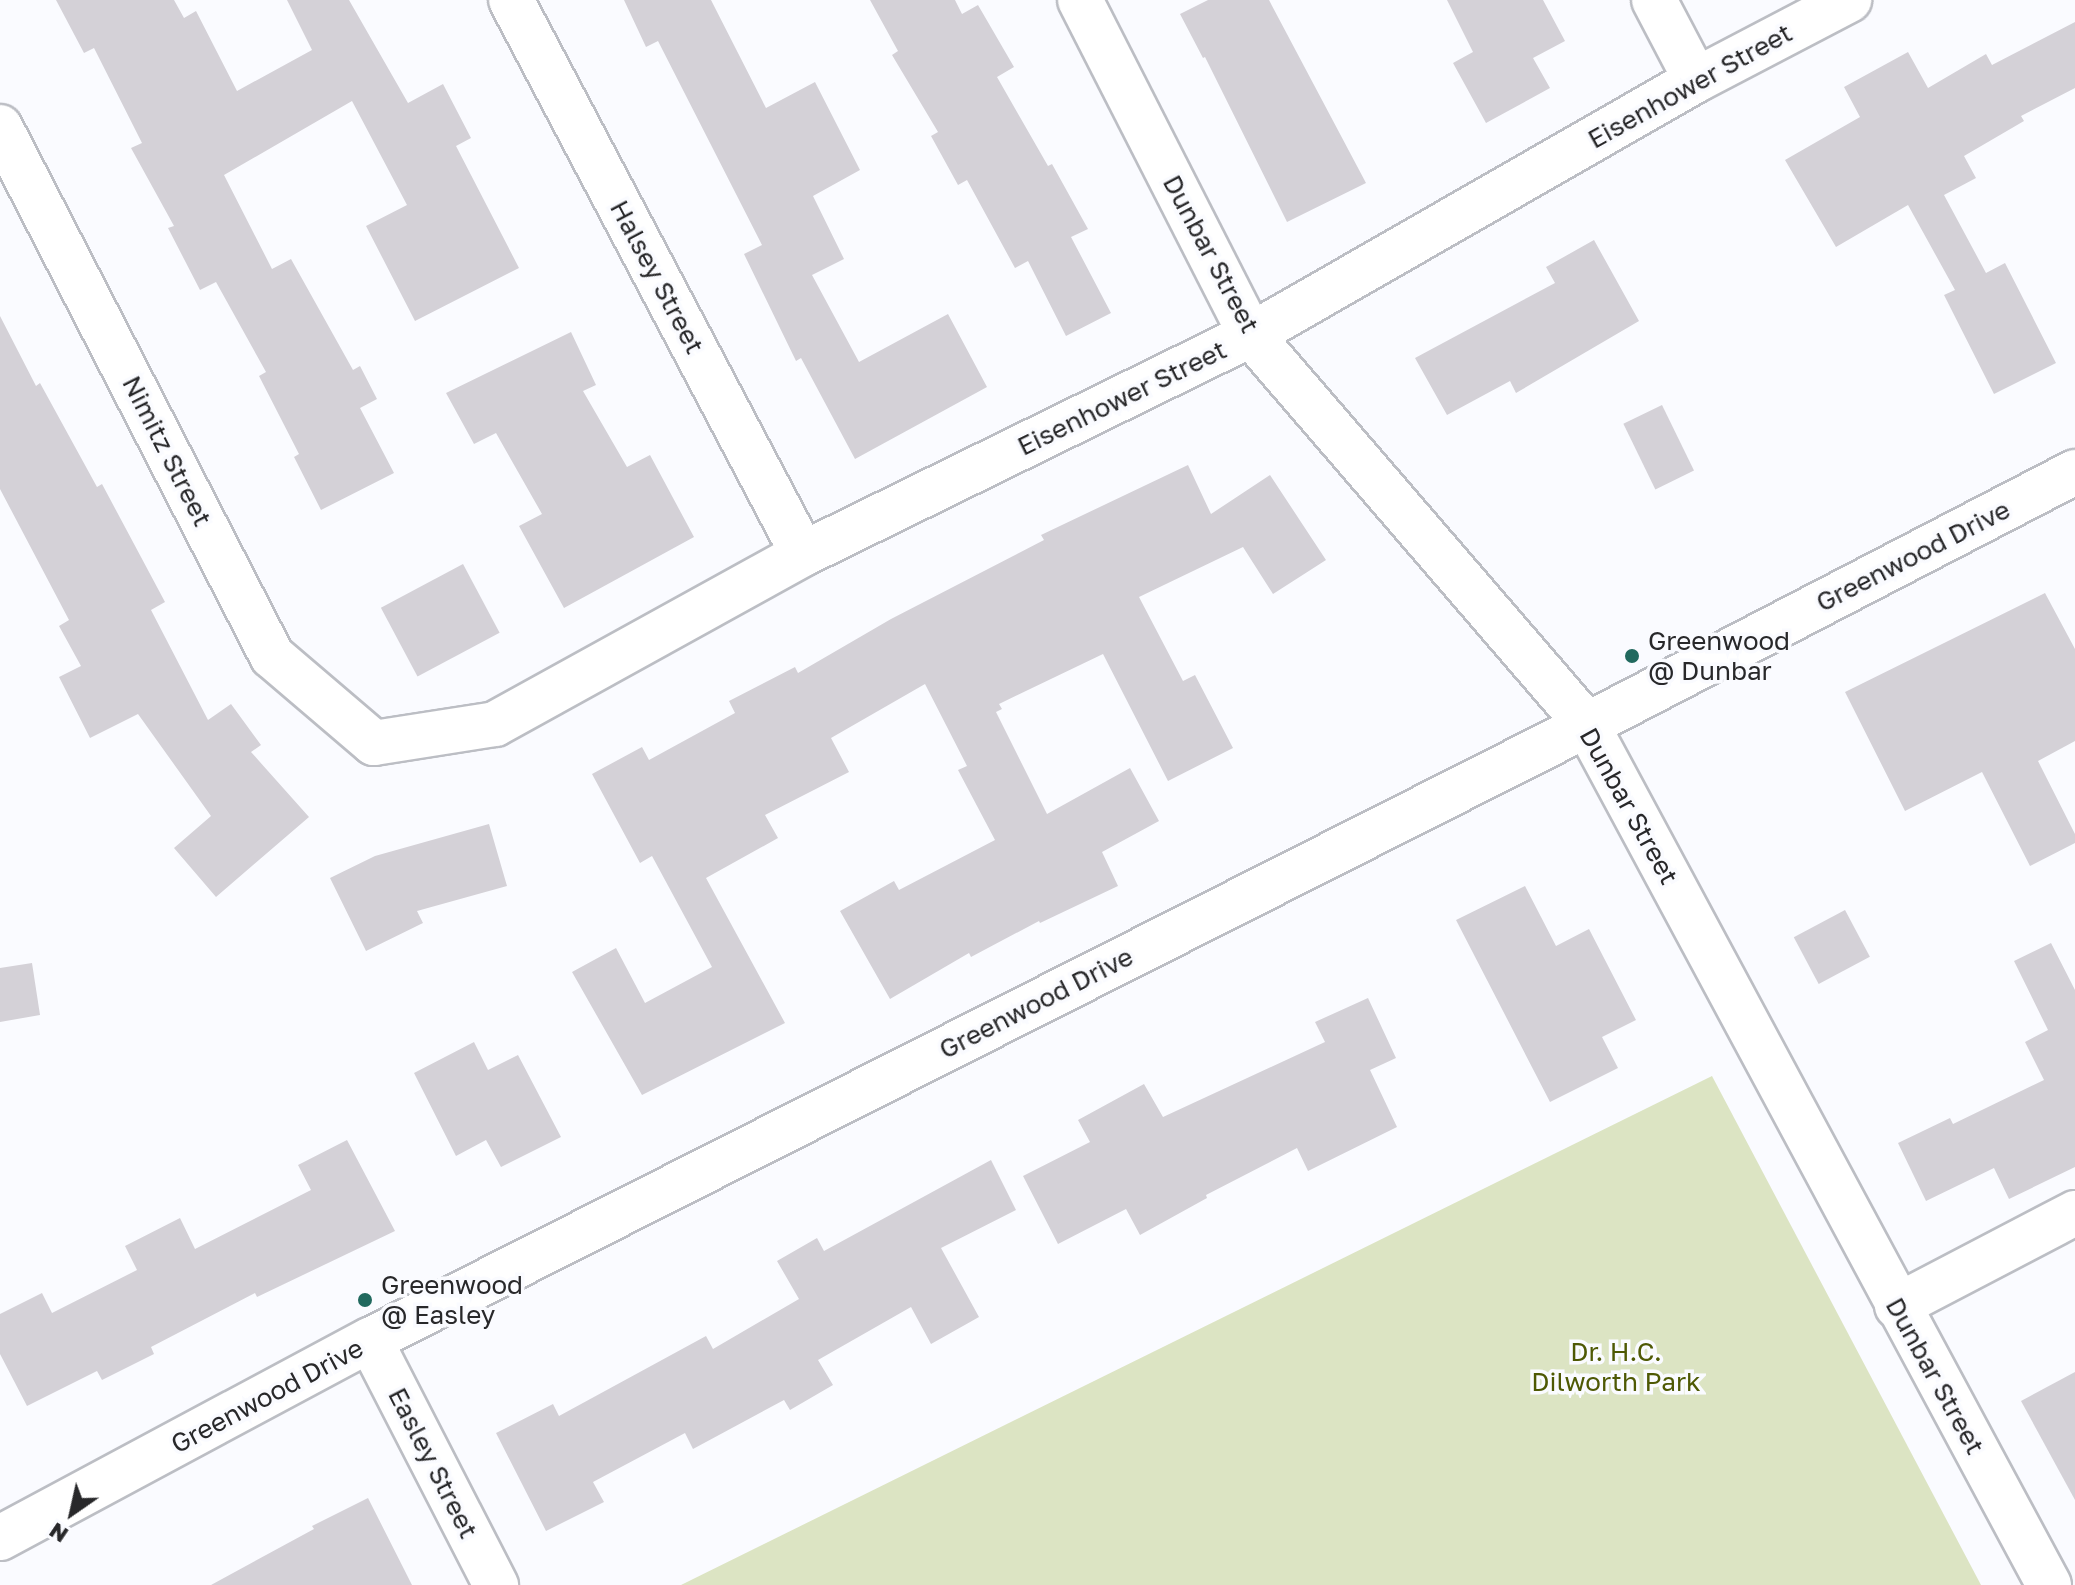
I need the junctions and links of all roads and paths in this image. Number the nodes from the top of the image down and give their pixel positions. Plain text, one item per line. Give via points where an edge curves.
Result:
1 (511, 0) edge
2 (1080, 0) edge
3 (1654, 0) edge
4 (1849, 0) edge
5 (1696, 80) junction
6 (0, 127) edge
7 (1251, 335) junction
8 (2075, 472) edge
9 (803, 554) junction
10 (1587, 725) junction
11 (374, 743) joint
12 (2075, 1213) edge
13 (1897, 1306) junction
14 (370, 1340) junction
15 (0, 1538) edge
16 (496, 1585) edge
17 (2049, 1585) edge

1 - 9 street, Halsey Street
2 - 7 street, Dunbar Street
3 - 5 street
4 - 5 street, Eisenhower Street
5 - 7 street, Eisenhower Street
6 - 11 street, Nimitz Street via 272,656
7 - 9 street, Eisenhower Street
7 - 10 street, Dunbar Street
8 - 10 street, Greenwood Drive
9 - 11 street, Eisenhower Street via 495,724
10 - 13 street, Dunbar Street
10 - 14 street, Greenwood Drive
12 - 13 street
13 - 17 street, Dunbar Street
14 - 15 street, Greenwood Drive
14 - 16 street, Easley Street

